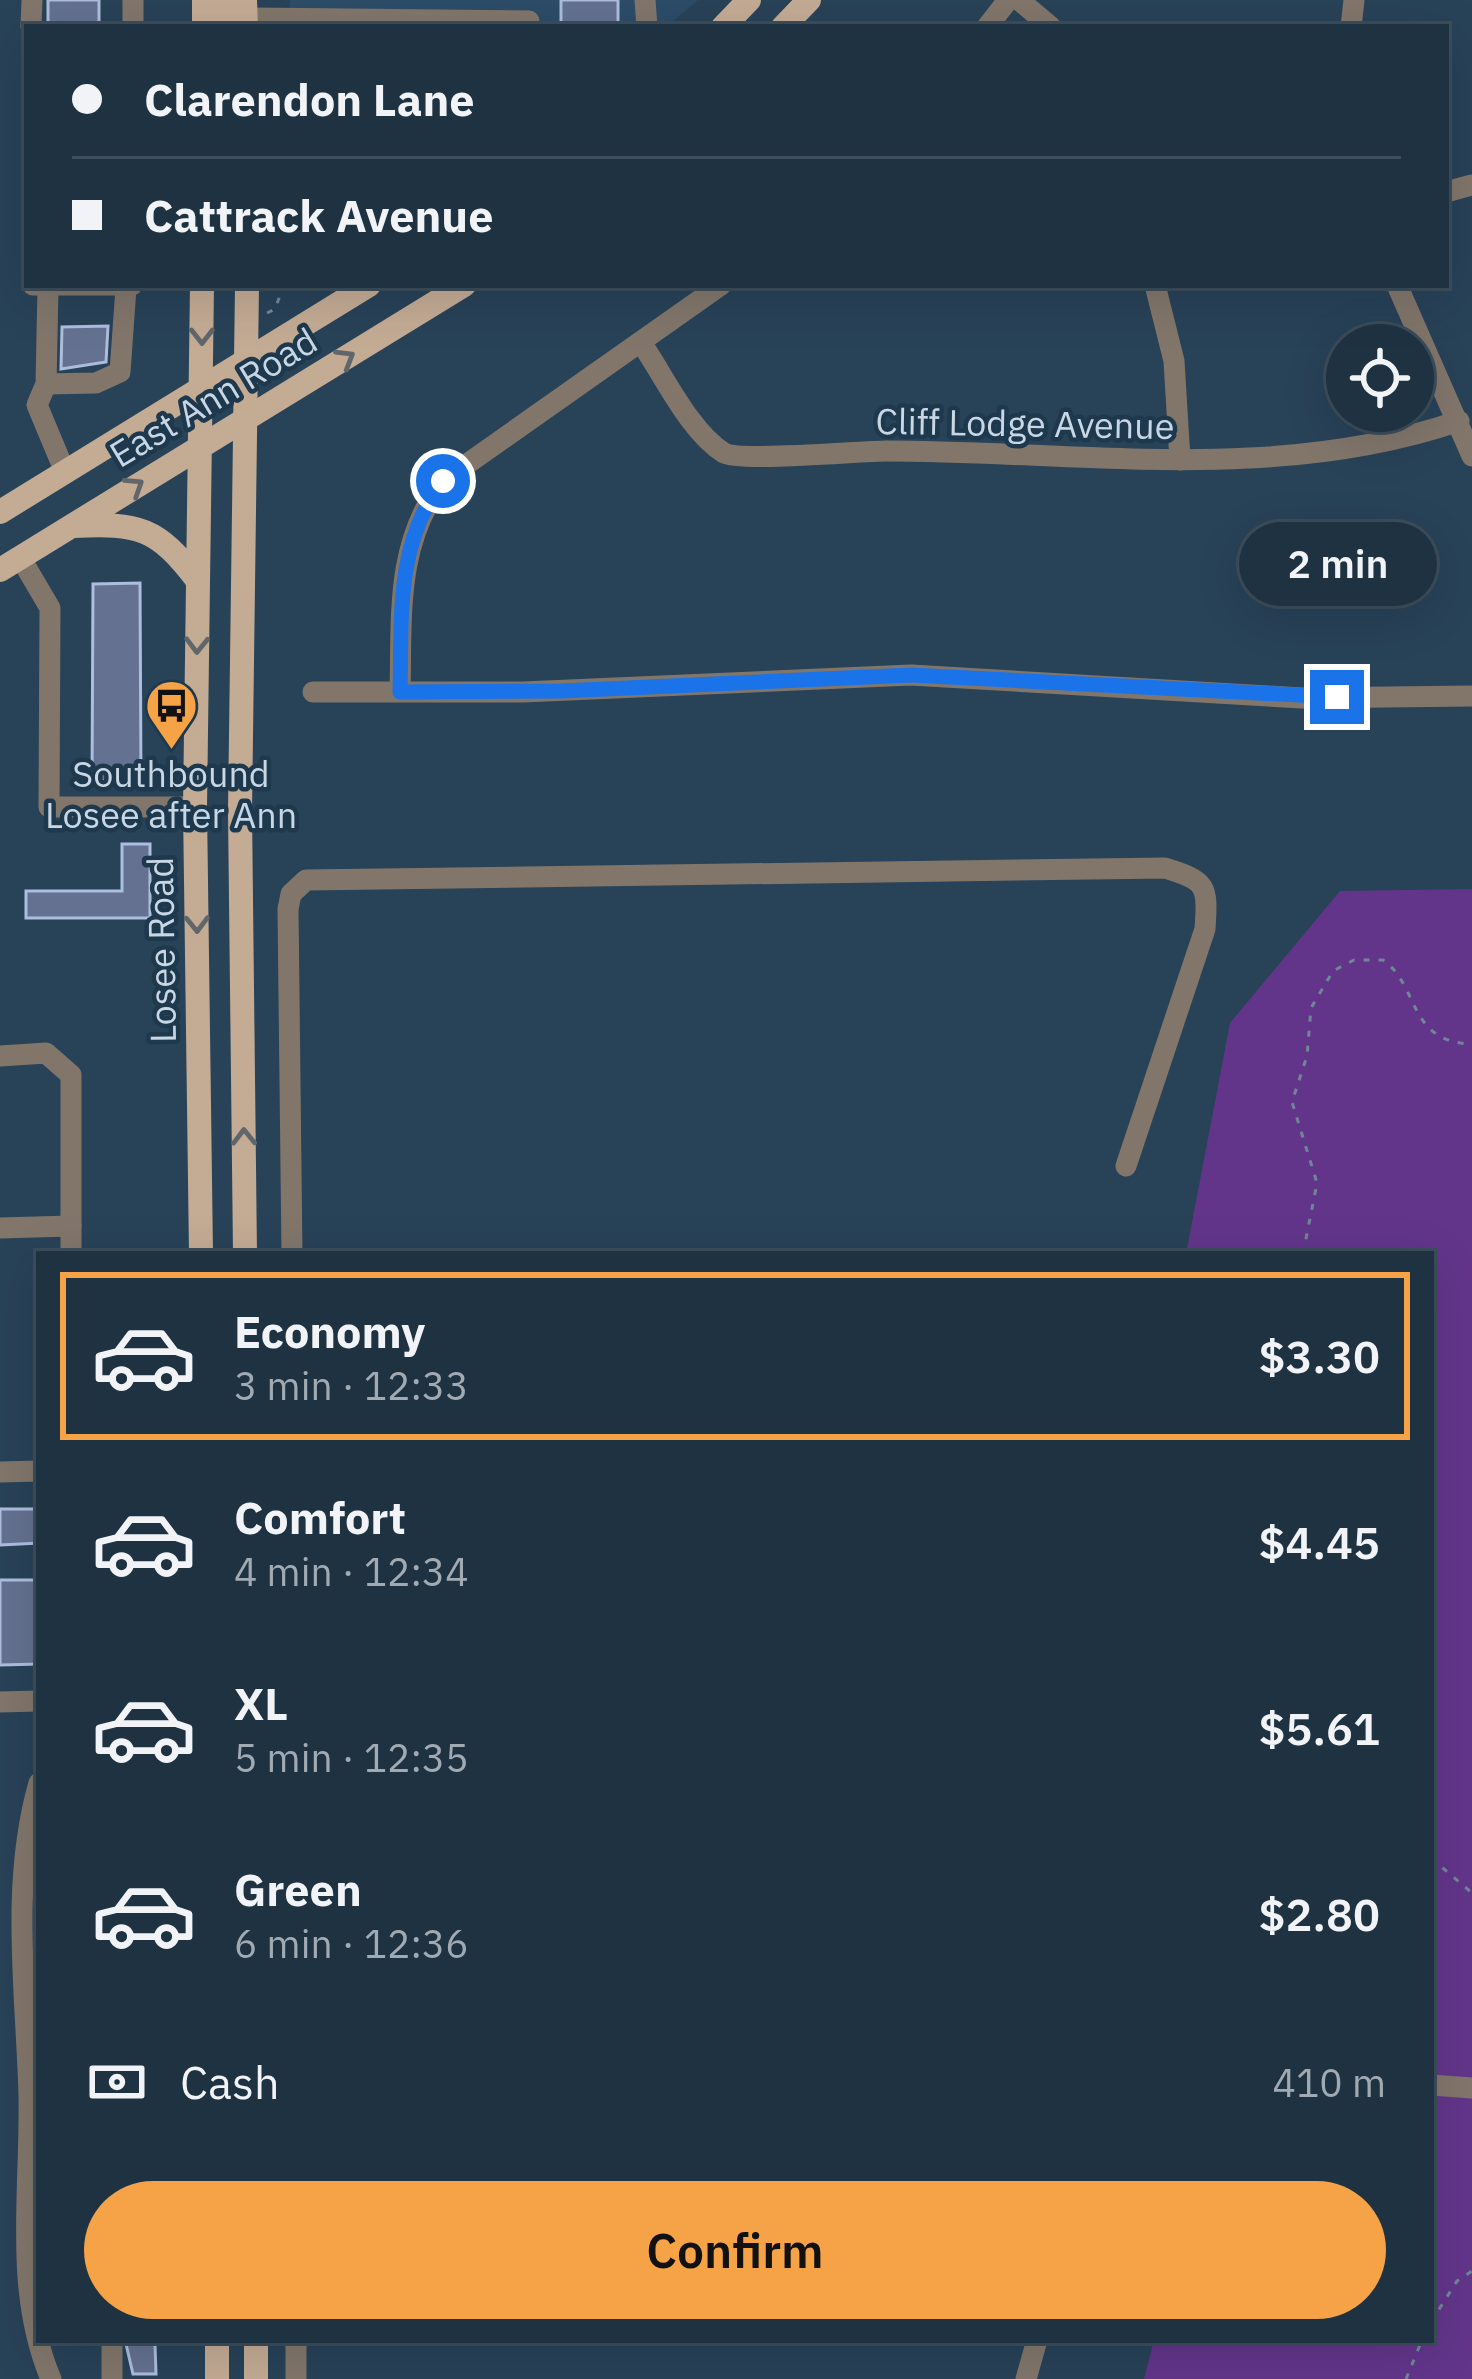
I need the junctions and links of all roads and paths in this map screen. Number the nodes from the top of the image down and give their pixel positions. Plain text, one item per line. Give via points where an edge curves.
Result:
1 (224, 0) edge
2 (749, 0) edge
3 (809, 0) edge
4 (1008, 0) edge
5 (1018, 0) edge
6 (423, 10) edge
7 (529, 16) edge
8 (241, 18) edge
9 (726, 24) edge
10 (786, 24) edge
11 (989, 24) edge
12 (1047, 24) edge
13 (40, 288) edge
14 (129, 288) edge
15 (202, 288) edge
16 (247, 288) edge
17 (283, 288) edge
18 (364, 288) edge
19 (459, 288) edge
20 (717, 288) edge
21 (1156, 288) edge
22 (1397, 288) edge
23 (266, 314) dead end
24 (642, 344) junction
25 (246, 360) junction
26 (46, 383) junction
27 (202, 388) junction
28 (244, 417) junction
29 (1459, 421) junction
30 (200, 444) junction
31 (1472, 456) edge
32 (1180, 460) junction
33 (64, 472) junction
34 (0, 512) edge
35 (69, 526) junction
36 (10, 563) edge
37 (198, 580) junction
38 (314, 692) dead end
39 (400, 692) junction
40 (1472, 696) edge
41 (195, 807) junction
42 (1472, 1044) edge
43 (0, 1056) edge
44 (1126, 1166) dead end
45 (71, 1226) junction
46 (0, 1228) edge
47 (71, 1251) edge
48 (201, 1251) edge
49 (244, 1251) edge
50 (292, 1251) edge
51 (1304, 1251) edge
52 (36, 1471) edge
53 (0, 1472) edge
54 (36, 1701) edge
55 (0, 1702) edge
56 (36, 1797) edge
57 (1434, 1861) edge
58 (1472, 1893) edge
59 (31, 1924) edge
60 (33, 2043) edge
61 (1434, 2085) edge
62 (1472, 2088) edge
63 (33, 2239) edge
64 (1472, 2271) edge
65 (1434, 2317) edge
66 (36, 2329) edge
67 (40, 2343) edge
68 (217, 2343) edge
69 (256, 2343) edge
70 (296, 2343) edge
71 (1036, 2343) edge
72 (1421, 2343) edge
73 (112, 2347) dead end
74 (51, 2379) edge
75 (112, 2379) edge
76 (217, 2379) edge
77 (256, 2379) edge
78 (296, 2379) edge
79 (1026, 2379) edge
80 (1406, 2379) edge

1 - 8 main road
2 - 9 main road
3 - 10 main road
4 - 11 street
5 - 12 street
6 - 7 street
6 - 8 street
13 - 26 street
14 - 26 street via 120,372 96,383
15 -> 27 main road, Losee Road
16 - 25 main road
17 - 23 path
18 - 25 main road, East Ann Road
28 -> 19 main road, East Ann Road
20 - 24 street
21 - 32 street via 1174,361
22 - 29 street
24 - 32 street, Cliff Lodge Avenue via 711,442 743,458 887,451
24 - 39 street via 474,455 424,506 404,573
25 - 27 main road, East Ann Road
25 - 28 main road
26 - 33 street via 39,419
27 - 30 main road, Losee Road
27 - 33 main road, East Ann Road
28 - 30 main road, East Ann Road
49 -> 28 main road
29 - 31 street
29 - 32 street, Cliff Lodge Avenue via 1344,450
35 -> 30 main road, East Ann Road
30 - 37 main road, Losee Road
33 - 34 main road, East Ann Road
35 - 36 main road, East Ann Road
35 - 37 main road via 146,529
36 - 41 street via 50,608 49,807
37 -> 41 main road, Losee Road
38 - 39 street
39 - 40 street via 911,675 1301,698
41 -> 48 main road, Losee Road
42 - 51 path via 1443,1037 1420,1019 1383,960 1354,960 1324,981 1292,1102 1317,1183
43 - 45 street via 46,1053 71,1075
44 - 50 street via 1205,929 1208,895 1197,878 1165,868 306,880 288,909
45 - 46 street
45 - 47 street
52 - 53 street
54 - 55 street
56 - 59 street via 22,1854
57 - 58 path
59 - 60 street
60 - 63 street
61 - 62 street
63 - 66 street
64 - 65 path
67 - 74 street
68 - 76 main road
69 - 77 main road
70 - 78 street
71 - 79 street
72 - 80 path
73 - 75 street

